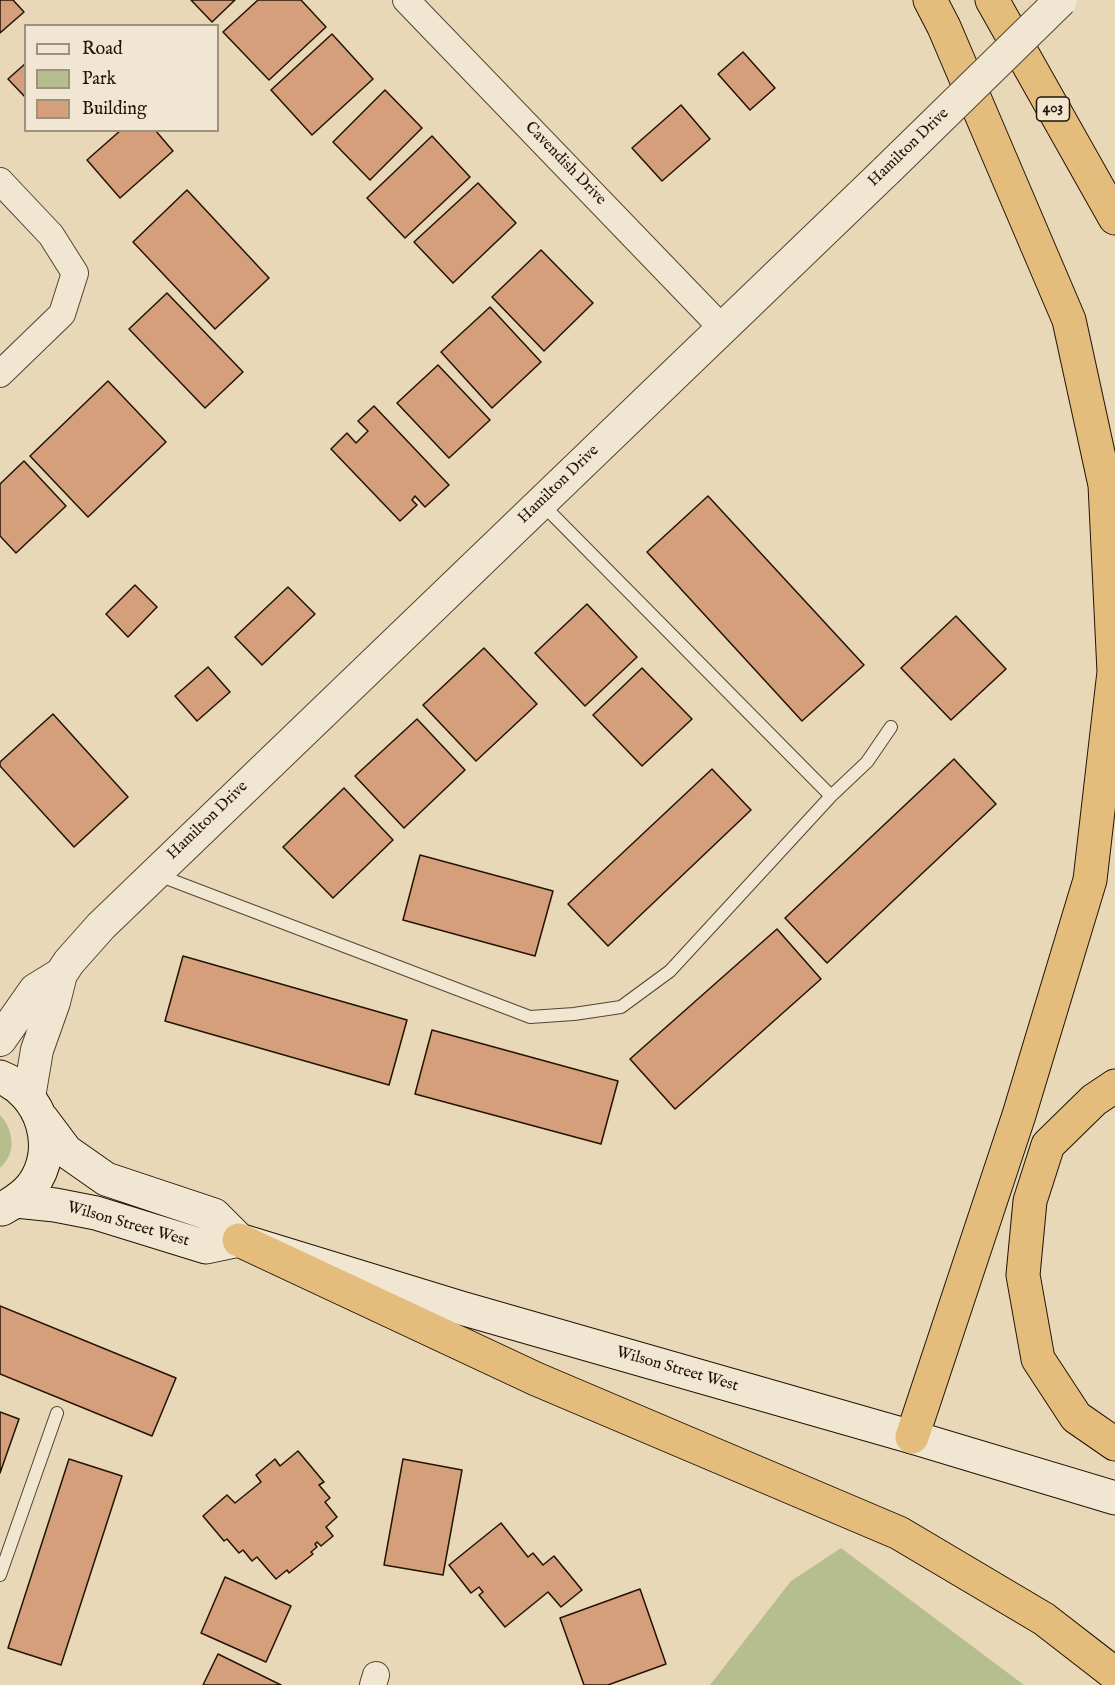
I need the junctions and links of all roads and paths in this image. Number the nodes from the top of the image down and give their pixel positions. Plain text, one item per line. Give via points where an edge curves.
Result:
1 (406, 0) edge
2 (930, 0) edge
3 (992, 0) edge
4 (1061, 0) edge
5 (0, 181) edge
6 (1115, 218) edge
7 (723, 328) junction
8 (0, 374) edge
9 (541, 503) junction
10 (891, 727) dead end
11 (831, 796) junction
12 (154, 874) junction
13 (61, 974) junction
14 (0, 1040) edge
15 (0, 1077) edge
16 (1115, 1086) edge
17 (35, 1108) junction
18 (8, 1206) edge
19 (239, 1240) junction
20 (57, 1413) dead end
21 (912, 1437) junction
22 (1115, 1444) edge
23 (1115, 1498) edge
24 (0, 1575) edge
25 (1115, 1674) edge

1 - 7 street, Cavendish Drive
2 - 21 highway via 1069,320 1105,485 1114,672 1090,880 1019,1115
3 - 6 highway, 403
4 - 7 street, Hamilton Drive, bridge
5 - 8 street via 51,235 75,273 62,314
7 - 9 street, Hamilton Drive
9 - 11 lane
9 - 12 street, Hamilton Drive
10 - 11 lane via 867,762
11 - 12 lane via 670,971 621,1007 574,1014 530,1017
12 - 13 street, Hamilton Drive via 94,933
13 - 14 street, Hamilton Drive via 35,990
13 - 17 street, Hamilton Drive via 37,1050
15 - 17 main road, Wilson Street West via 11,1081
16 - 22 highway via 1094,1100 1048,1145 1030,1201 1023,1275 1038,1359 1076,1417
17 - 18 main road via 46,1142 43,1164 32,1185
17 - 19 main road, Wilson Street West via 66,1151 106,1179 214,1215
18 - 19 main road, Wilson Street West via 55,1205 96,1213 206,1247
19 - 21 main road, Wilson Street West
19 - 25 highway via 536,1379 899,1533 1044,1619
20 - 24 lane
21 - 23 main road, Wilson Street West

